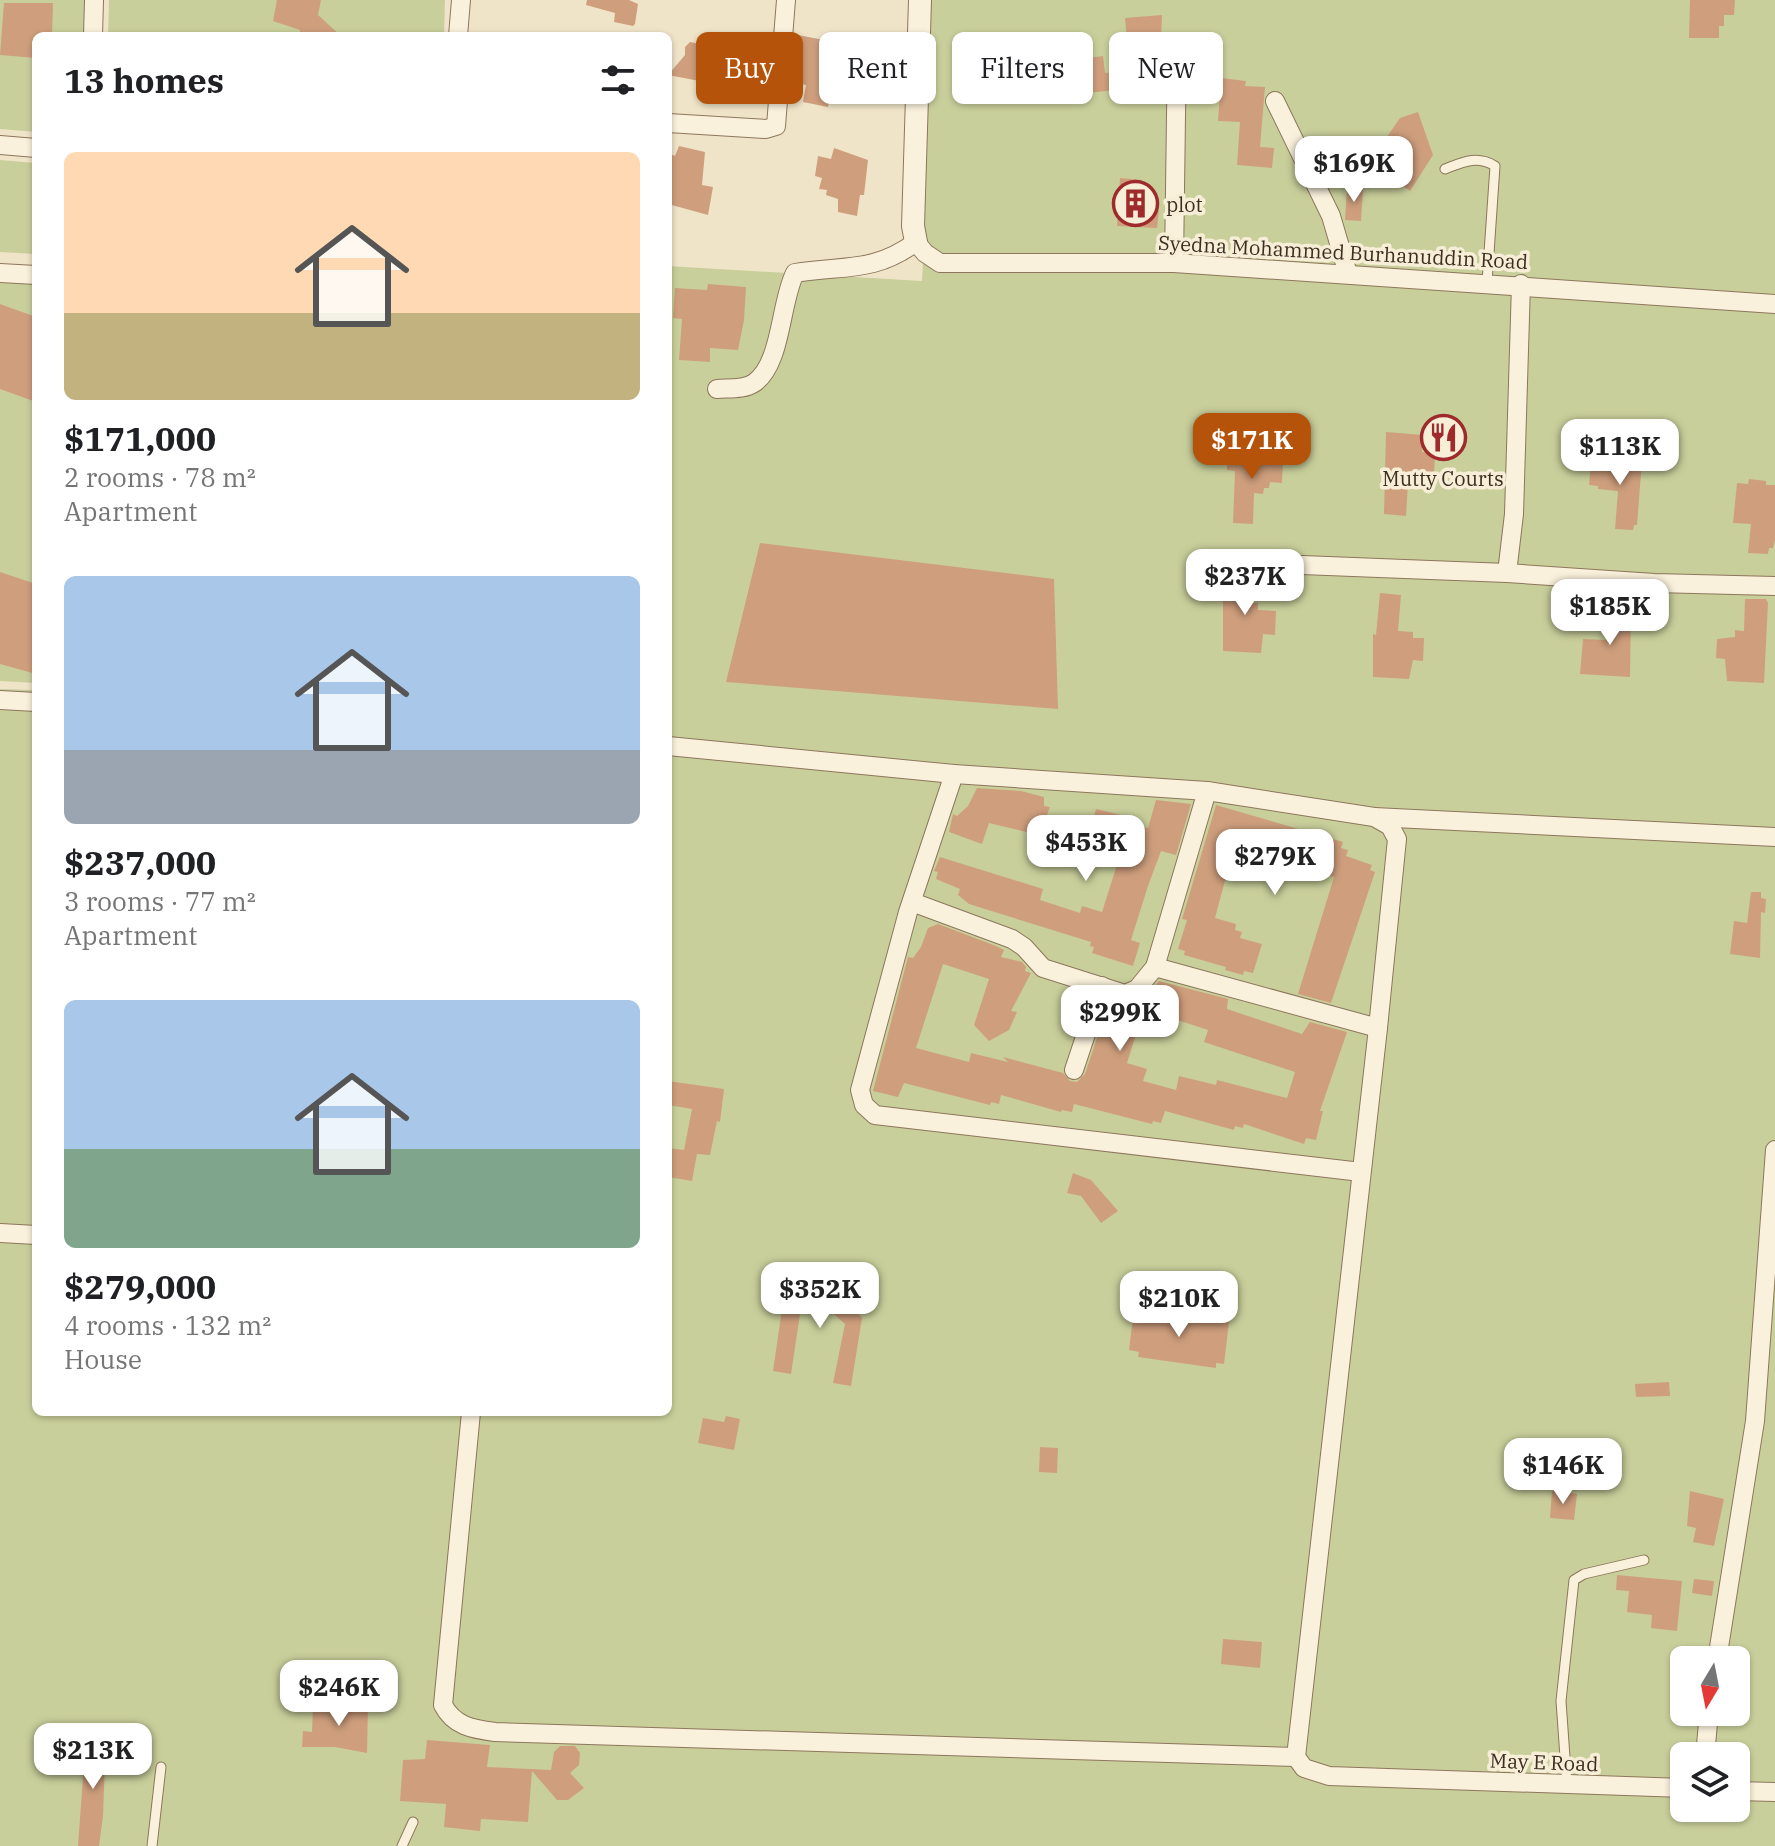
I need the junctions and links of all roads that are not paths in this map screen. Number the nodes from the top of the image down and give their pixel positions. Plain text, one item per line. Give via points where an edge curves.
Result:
1 (94, 0) edge
2 (461, 0) edge
3 (786, 0) edge
4 (920, 0) edge
5 (93, 32) edge
6 (458, 32) edge
7 (1275, 101) dead end
8 (1176, 104) edge
9 (672, 123) edge
10 (0, 145) edge
11 (32, 148) edge
12 (1445, 169) dead end
13 (916, 242) junction
14 (1174, 263) junction
15 (0, 273) edge
16 (1348, 274) junction
17 (32, 275) edge
18 (1487, 282) junction
19 (1521, 284) junction
20 (1775, 304) edge
21 (717, 389) dead end
22 (1302, 565) dead end
23 (1507, 573) junction
24 (1775, 586) edge
25 (0, 700) edge
26 (32, 702) edge
27 (672, 746) edge
28 (954, 774) junction
29 (1207, 791) junction
30 (1374, 817) junction
31 (1775, 837) edge
32 (912, 902) junction
33 (1155, 967) junction
34 (1102, 986) junction
35 (1378, 1028) junction
36 (1074, 1070) dead end
37 (1775, 1150) edge
38 (1361, 1172) junction
39 (0, 1233) edge
40 (32, 1235) edge
41 (471, 1416) edge
42 (1644, 1560) dead end
43 (1719, 1646) edge
44 (1296, 1757) junction
45 (161, 1767) dead end
46 (1567, 1785) junction
47 (1670, 1788) edge
48 (1750, 1791) edge
49 (1775, 1792) edge
50 (413, 1822) dead end
51 (152, 1846) edge
52 (402, 1846) edge

1 - 5 street
2 - 6 street
3 - 9 street via 776,126
4 - 13 street
7 - 16 street via 1331,216
8 - 14 street
10 - 11 street
12 - 18 lane via 1465,160 1495,166
13 - 14 street, Syedna Mohammed Burhanuddin Road via 940,263
13 - 21 street via 876,264 795,273 765,370 755,383
14 - 16 street, Syedna Mohammed Burhanuddin Road
15 - 17 street
16 - 18 street, Syedna Mohammed Burhanuddin Road
18 - 19 street, Syedna Mohammed Burhanuddin Road
19 - 20 street, Syedna Mohammed Burhanuddin Road
19 - 23 street
22 - 23 street
23 - 24 street
25 - 26 street
27 - 28 street
28 - 29 street
28 - 32 street
29 - 30 street
29 - 33 street
30 - 31 street
30 - 35 street via 1390,826 1397,839
32 - 34 street via 1012,939 1043,968
32 - 38 street via 860,1090 864,1105 875,1115
33 - 34 street via 1137,989 1125,994
33 - 35 street
34 - 36 street
35 - 38 street
37 - 43 street via 1755,1421
38 - 44 street
39 - 40 street
41 - 44 street via 443,1705 450,1719 472,1729
42 - 46 lane via 1574,1580 1561,1701
44 - 46 street, May E Road via 1304,1768 1324,1775
45 - 51 lane
46 - 47 street, May E Road
48 - 49 street
50 - 52 lane

